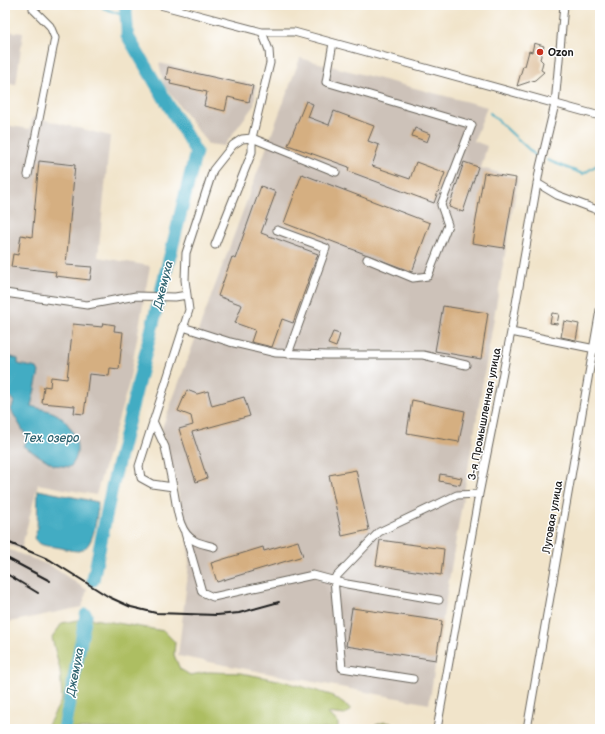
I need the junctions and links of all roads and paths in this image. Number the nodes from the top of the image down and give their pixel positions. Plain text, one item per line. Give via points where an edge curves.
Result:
1 (33, 5) edge
2 (160, 5) edge
3 (564, 5) edge
4 (262, 32) junction
5 (333, 43) junction
6 (555, 104) junction
7 (600, 116) edge
8 (252, 138) junction
9 (336, 172) dead end
10 (28, 175) dead end
11 (537, 183) junction
12 (600, 211) edge
13 (277, 230) dead end
14 (215, 245) dead end
15 (367, 259) dead end
16 (5, 292) edge
17 (187, 295) junction
18 (600, 310) edge
19 (183, 327) junction
20 (511, 332) junction
21 (597, 350) edge
22 (288, 354) junction
23 (466, 365) dead end
24 (153, 421) junction
25 (173, 486) junction
26 (479, 494) junction
27 (185, 533) junction
28 (214, 546) dead end
29 (334, 579) junction
30 (439, 600) dead end
31 (414, 680) dead end
32 (437, 729) edge
33 (526, 729) edge

1 - 10 street via 33,9 50,26 55,38
2 - 4 street
3 - 6 street, 3-я Промышленная улица
4 - 5 street via 294,32
4 - 8 street via 269,50 270,63
5 - 6 street
5 - 15 street via 326,82 472,125 441,205 448,225 428,276 413,278
6 - 7 street
6 - 11 street, 3-я Промышленная улица
8 - 9 street
8 - 14 street via 252,152
8 - 17 street via 242,138 233,145 213,170 186,253
11 - 12 street via 557,195
11 - 20 street, 3-я Промышленная улица
13 - 22 street via 326,248
16 - 17 street via 87,305 136,296
17 - 19 street via 189,310
18 - 21 street, Луговая улица
19 - 22 street via 230,342
19 - 24 street
20 - 21 street
20 - 26 street, 3-я Промышленная улица
21 - 33 street, Луговая улица
22 - 23 street via 423,355
24 - 25 street via 165,447
24 - 25 street via 139,466 141,478 152,484
25 - 27 street
26 - 29 street via 457,495 379,532
26 - 32 street, 3-я Промышленная улица
27 - 28 street via 195,541
27 - 29 street via 202,592 213,597 312,575
29 - 30 street via 347,584
29 - 31 street via 342,668

